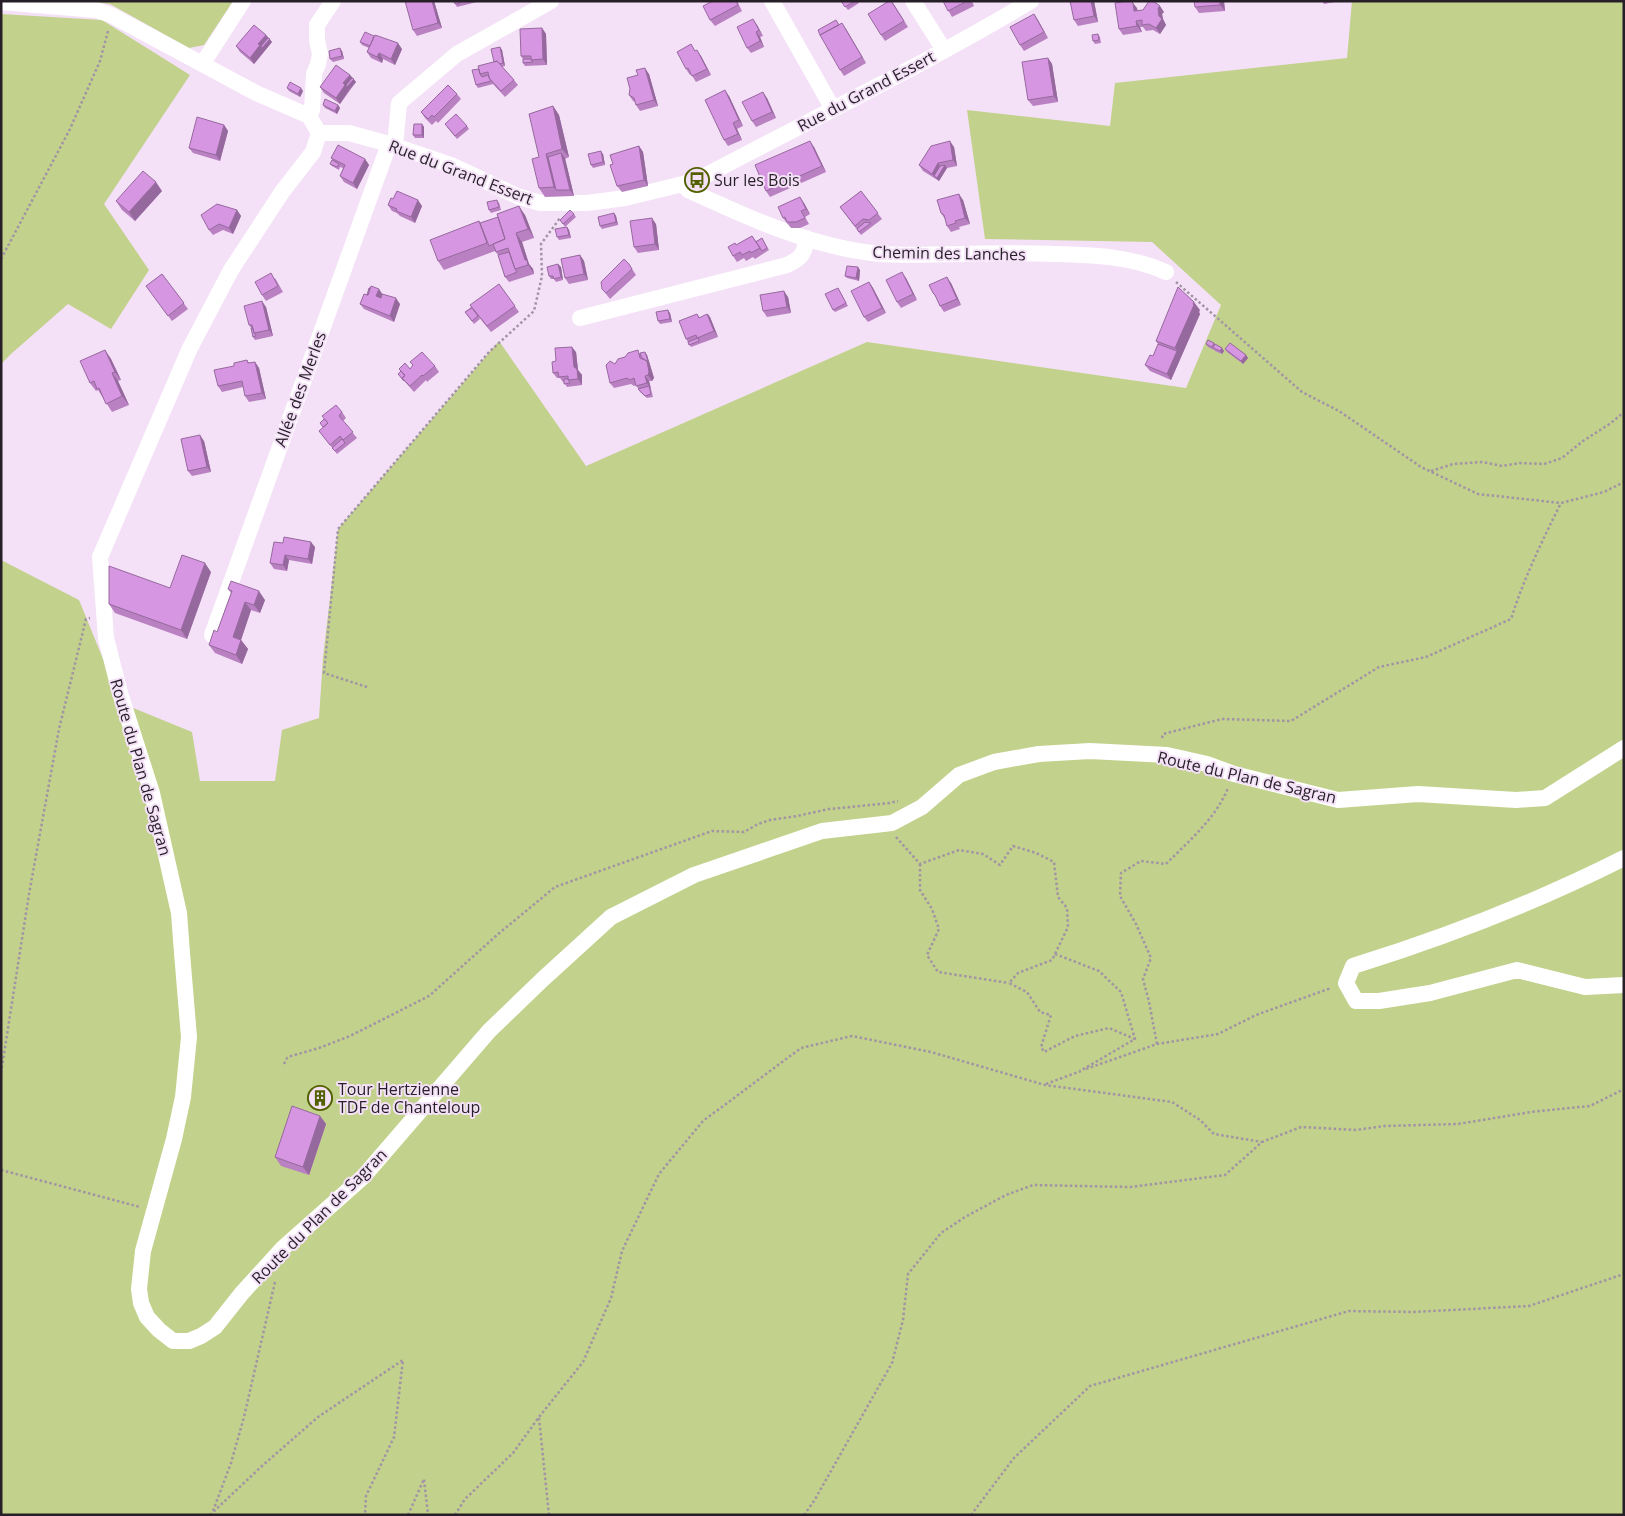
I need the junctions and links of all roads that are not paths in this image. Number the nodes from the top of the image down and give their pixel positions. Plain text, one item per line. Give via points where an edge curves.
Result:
1 (243, 1) edge
2 (333, 1) edge
3 (551, 1) edge
4 (772, 1) edge
5 (913, 1) edge
6 (1030, 1) edge
7 (1, 2) edge
8 (1009, 7) edge
9 (944, 50) junction
10 (203, 63) junction
11 (833, 109) junction
12 (309, 116) junction
13 (319, 133) junction
14 (392, 145) junction
15 (684, 184) junction
16 (807, 238) junction
17 (1166, 272) road end
18 (580, 318) dead end
19 (212, 635) edge
20 (1624, 748) edge
21 (1624, 858) edge
22 (1624, 985) edge

1 - 10 street
2 - 12 street via 317,25 320,54
3 - 14 street, Allée des Merles via 457,54 399,103
4 - 11 street
5 - 9 street
6 - 8 street, Rue du Grand Essert
7 - 10 street via 96,10
8 - 9 street, Rue du Grand Essert
9 - 11 street, Rue du Grand Essert
10 - 12 street via 256,93
11 - 15 street, Rue du Grand Essert
12 - 13 street
13 - 14 street, Rue du Grand Essert via 349,133
13 - 20 street, Route du Plan de Sagran via 313,152 282,192 231,270 190,348 100,556 106,638 152,793 179,913 188,1037 183,1097 143,1251 139,1289 147,1316 173,1341 189,1341 215,1327 283,1248 363,1177 489,1031 611,917 694,875 822,831 892,823 922,807 959,775 994,762 1039,754 1090,751 1167,755 1338,800 1418,794 1516,800 1545,798
14 - 15 street, Rue du Grand Essert via 451,165 517,196 540,202 587,203
14 - 19 street, Allée des Merles
15 - 16 street, Chemin des Lanches via 688,190 745,216
16 - 17 street, Chemin des Lanches via 842,249 881,254 1096,255 1124,259
16 - 18 street via 804,252 787,265
21 - 22 street via 1506,912 1352,966 1346,983 1356,1001 1430,993 1516,970 1585,987

